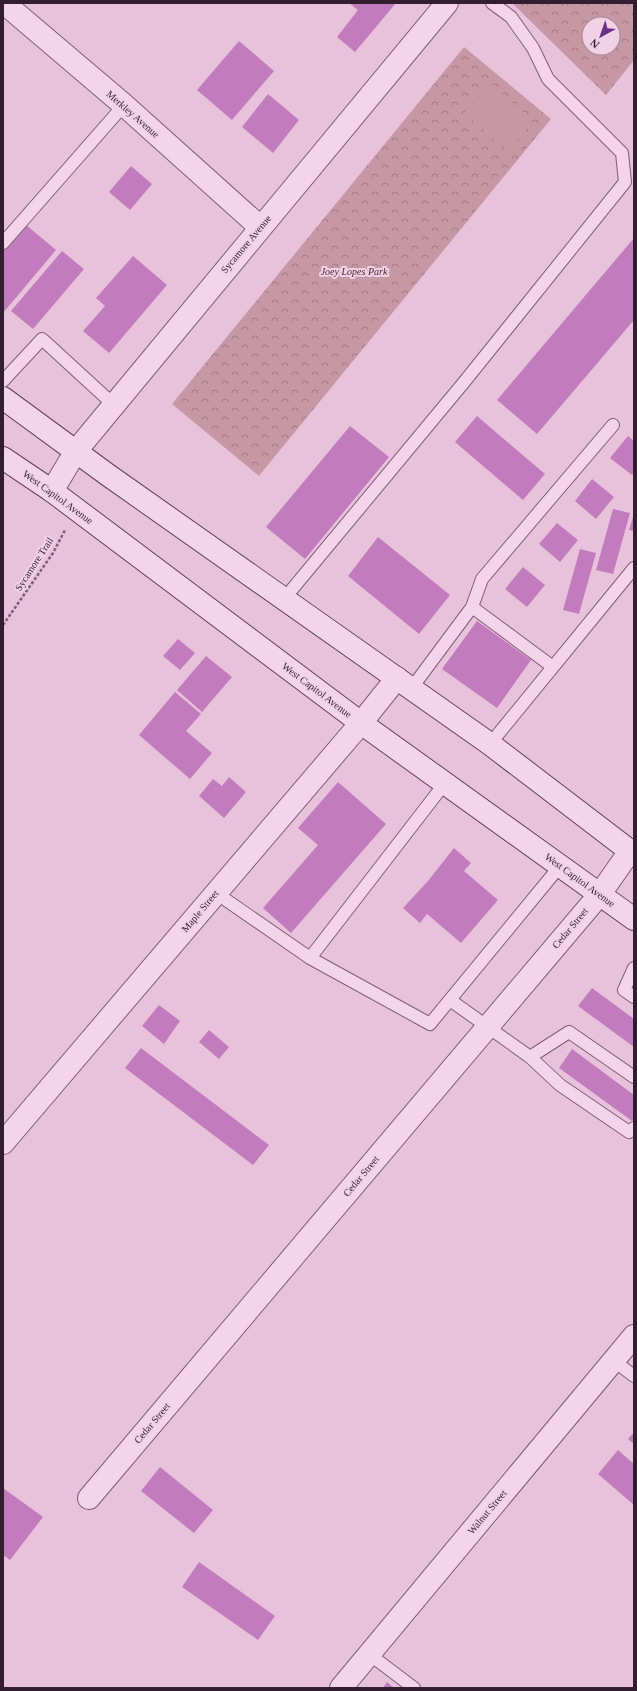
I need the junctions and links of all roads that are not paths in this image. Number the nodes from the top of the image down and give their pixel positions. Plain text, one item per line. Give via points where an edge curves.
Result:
1 (4, 3) edge
2 (447, 3) edge
3 (492, 3) edge
4 (124, 105) junction
5 (260, 227) junction
6 (3, 243) edge
7 (3, 381) edge
8 (3, 398) edge
9 (114, 405) junction
10 (613, 425) dead end
11 (76, 451) junction
12 (3, 458) edge
13 (52, 491) junction
14 (634, 568) edge
15 (284, 599) junction
16 (472, 607) junction
17 (554, 667) junction
18 (404, 684) junction
19 (361, 723) junction
20 (490, 744) junction
21 (445, 783) junction
22 (632, 853) edge
23 (560, 866) junction
24 (216, 893) junction
25 (600, 894) junction
26 (634, 919) edge
27 (310, 958) junction
28 (634, 968) edge
29 (634, 997) edge
30 (450, 1000) junction
31 (487, 1027) junction
32 (530, 1057) junction
33 (634, 1077) edge
34 (634, 1128) edge
35 (3, 1143) edge
36 (634, 1336) edge
37 (614, 1361) junction
38 (634, 1376) edge
39 (89, 1498) dead end
40 (369, 1654) junction
41 (341, 1688) edge
42 (414, 1688) edge

1 - 4 street, Merkley Avenue
2 - 5 street, Sycamore Avenue
3 - 15 lane via 511,17 533,48 548,79 622,153 625,182 465,382
4 - 5 street, Merkley Avenue
4 - 6 lane
5 - 9 street, Sycamore Avenue
7 - 9 lane via 42,339
8 - 11 street
9 - 11 street, Sycamore Avenue
10 - 16 lane via 482,579
11 - 13 street, Sycamore Avenue
11 - 15 street
12 - 13 street, West Capitol Avenue
13 - 19 street, West Capitol Avenue
14 - 17 lane
15 - 18 street
16 - 17 lane
16 - 18 lane
17 - 20 lane
18 - 19 street, Maple Street
18 - 20 street
19 - 21 street, West Capitol Avenue
19 - 24 street, Maple Street
20 - 22 street
21 - 23 street, West Capitol Avenue
21 - 27 lane
22 - 25 street, Cedar Street
23 - 25 street, West Capitol Avenue
23 - 30 lane
24 - 27 lane
24 - 35 street, Maple Street
25 - 26 street, West Capitol Avenue
25 - 31 street, Cedar Street
27 - 30 lane via 430,1024
28 - 29 lane via 624,990
30 - 31 lane
31 - 32 lane
31 - 39 street, Cedar Street
32 - 33 lane via 569,1032
32 - 34 lane via 560,1085 629,1132
36 - 37 street, Walnut Street
37 - 38 lane
37 - 40 street, Walnut Street
40 - 41 street, Walnut Street
40 - 42 lane

